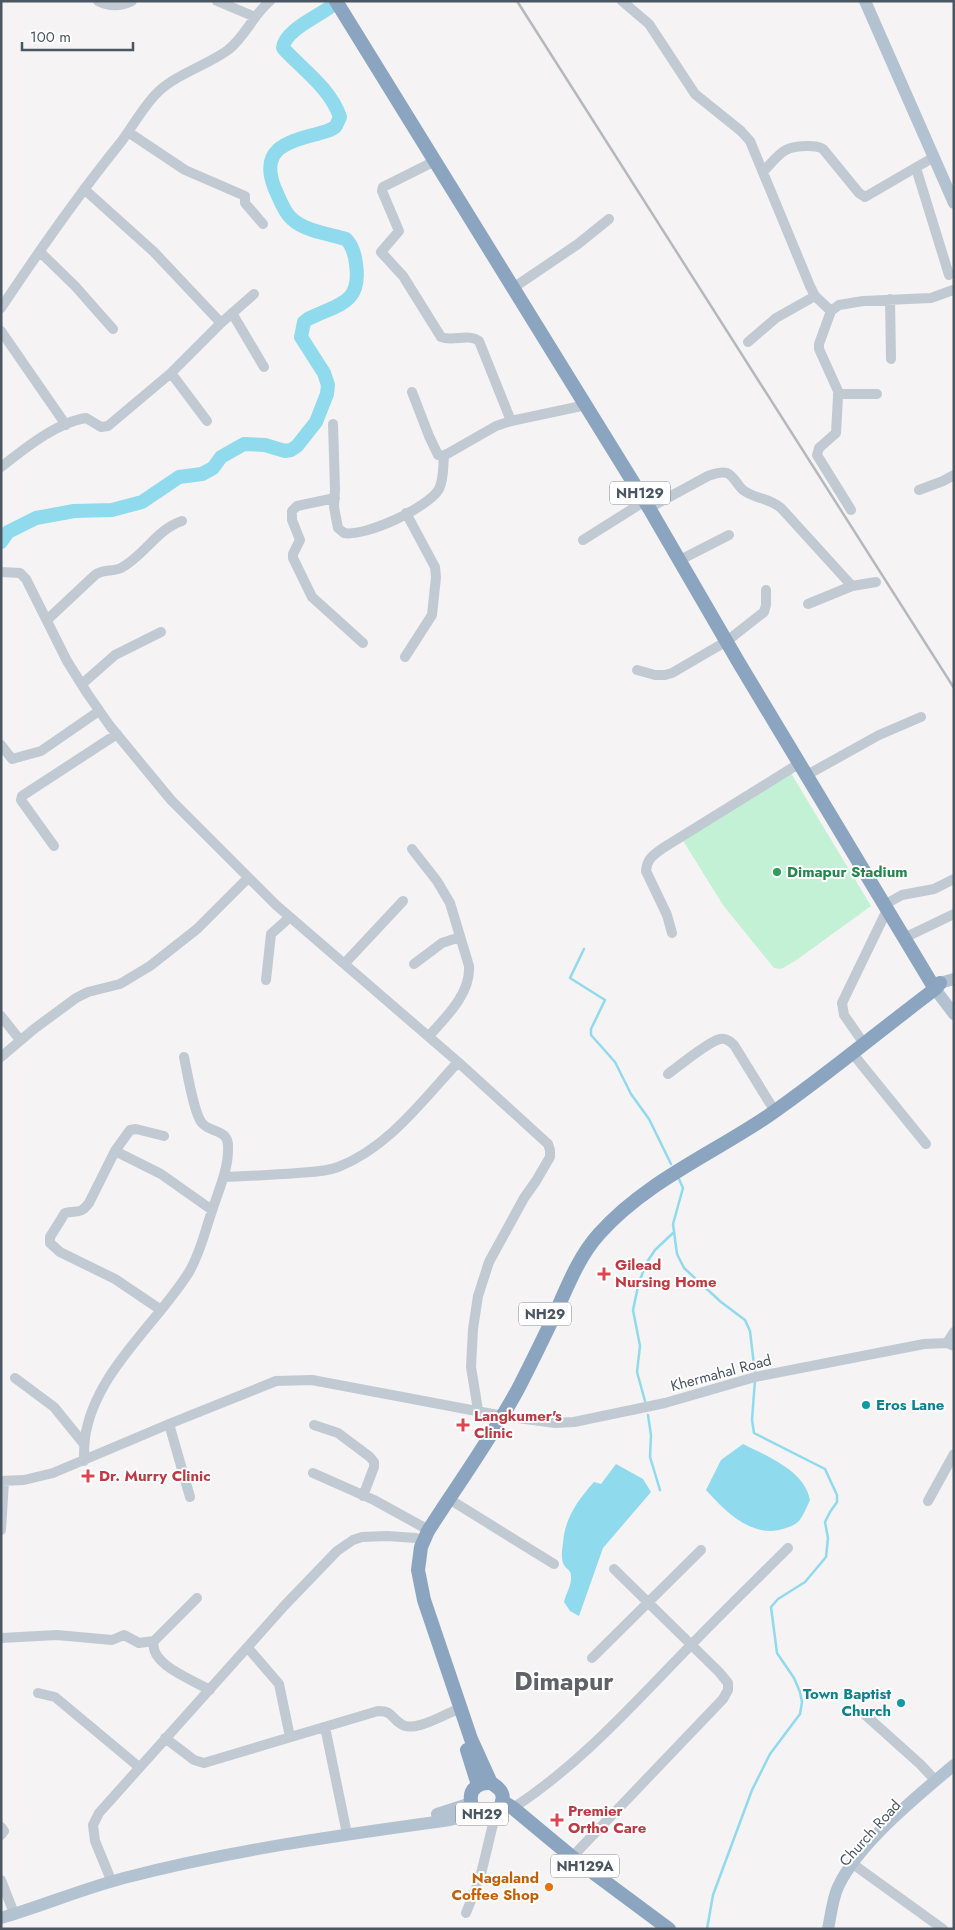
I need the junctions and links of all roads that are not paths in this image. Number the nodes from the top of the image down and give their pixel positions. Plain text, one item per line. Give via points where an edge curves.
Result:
1 (98, 1) edge
2 (132, 1) edge
3 (217, 1) edge
4 (270, 1) edge
5 (336, 1) edge
6 (622, 1) edge
7 (865, 1) edge
8 (255, 17) junction
9 (128, 132) junction
10 (934, 157) junction
11 (435, 161) junction
12 (916, 168) junction
13 (763, 172) junction
14 (84, 189) junction
15 (954, 203) edge
16 (609, 219) dead end
17 (263, 224) dead end
18 (40, 252) junction
19 (951, 273) edge
20 (513, 288) junction
21 (953, 291) edge
22 (254, 294) dead end
23 (815, 296) junction
24 (890, 299) junction
25 (1, 308) edge
26 (831, 311) junction
27 (232, 313) junction
28 (221, 322) junction
29 (113, 329) dead end
30 (1, 331) edge
31 (748, 342) dead end
32 (891, 359) dead end
33 (264, 367) dead end
34 (171, 372) junction
35 (412, 392) dead end
36 (838, 394) junction
37 (877, 394) dead end
38 (586, 406) junction
39 (207, 421) dead end
40 (511, 421) junction
41 (333, 424) dead end
42 (66, 425) junction
43 (444, 455) junction
44 (1, 467) edge
45 (954, 474) edge
46 (919, 490) dead end
47 (335, 498) junction
48 (647, 504) junction
49 (851, 510) dead end
50 (406, 513) junction
51 (182, 521) dead end
52 (729, 535) dead end
53 (583, 540) dead end
54 (680, 560) junction
55 (1, 572) edge
56 (876, 582) dead end
57 (852, 586) junction
58 (766, 590) dead end
59 (808, 604) dead end
60 (47, 620) junction
61 (160, 632) dead end
62 (726, 641) junction
63 (363, 643) dead end
64 (405, 657) dead end
65 (637, 670) dead end
66 (82, 684) junction
67 (99, 711) junction
68 (921, 717) dead end
69 (116, 734) junction
70 (1, 745) edge
71 (804, 769) junction
72 (54, 846) dead end
73 (412, 850) dead end
74 (248, 878) junction
75 (954, 879) edge
76 (403, 901) dead end
77 (886, 907) junction
78 (954, 914) edge
79 (290, 917) junction
80 (672, 933) dead end
81 (460, 937) junction
82 (904, 938) junction
83 (345, 963) junction
84 (414, 964) dead end
85 (954, 979) edge
86 (266, 980) dead end
87 (936, 985) junction
88 (954, 1014) edge
89 (1, 1016) edge
90 (429, 1036) junction
91 (860, 1038) junction
92 (20, 1040) junction
93 (853, 1054) junction
94 (1, 1057) edge
95 (184, 1057) dead end
96 (458, 1062) junction
97 (668, 1074) dead end
98 (771, 1105) junction
99 (164, 1136) dead end
100 (926, 1144) dead end
101 (115, 1151) junction
102 (224, 1177) junction
103 (212, 1210) junction
104 (161, 1310) junction
105 (954, 1332) edge
106 (950, 1345) edge
107 (16, 1378) dead end
108 (478, 1410) junction
109 (499, 1415) junction
110 (169, 1424) junction
111 (314, 1425) dead end
112 (84, 1444) junction
113 (954, 1454) edge
114 (84, 1461) junction
115 (313, 1473) dead end
116 (2, 1481) edge
117 (363, 1496) junction
118 (190, 1497) dead end
119 (449, 1499) junction
120 (928, 1501) dead end
121 (1, 1530) edge
122 (420, 1533) junction
123 (788, 1548) dead end
124 (701, 1550) dead end
125 (554, 1564) dead end
126 (614, 1569) dead end
127 (197, 1598) dead end
128 (649, 1603) junction
129 (1, 1638) edge
130 (154, 1641) junction
131 (691, 1645) junction
132 (248, 1648) junction
133 (592, 1658) dead end
134 (210, 1690) junction
135 (38, 1693) dead end
136 (454, 1711) junction
137 (862, 1712) dead end
138 (325, 1727) junction
139 (290, 1737) junction
140 (165, 1738) junction
141 (954, 1765) edge
142 (139, 1767) junction
143 (954, 1774) edge
144 (936, 1780) junction
145 (484, 1784) junction
146 (493, 1808) junction
147 (1, 1827) edge
148 (346, 1828) junction
149 (1, 1834) edge
150 (572, 1857) junction
151 (858, 1866) junction
152 (109, 1875) junction
153 (1, 1880) edge
154 (6, 1910) edge
155 (466, 1913) dead end
156 (1, 1918) edge
157 (656, 1929) edge
158 (669, 1929) edge
159 (828, 1929) edge
160 (835, 1929) edge
161 (943, 1929) edge

1 - 2 street via 115,6
3 - 8 street
4 - 8 street
5 - 11 highway, NH129
6 - 13 street via 649,24 695,94 746,136
7 - 10 main road
8 - 9 street via 228,50 159,92
9 - 14 street
9 - 17 street via 185,170 245,196 245,203
10 - 12 street
10 - 15 main road
11 - 20 highway, NH129
11 - 40 street via 383,187 399,231 381,252 403,276 441,337 472,337 479,341
12 - 13 street via 865,197 818,146 794,146 785,150
12 - 19 street
13 - 23 street
14 - 18 street
14 - 28 street via 154,252
16 - 20 street
18 - 25 street
18 - 29 street
19 - 21 street
20 - 38 highway, NH129
21 - 24 street via 931,298
22 - 27 street
23 - 26 street
23 - 31 street via 776,318
24 - 26 street via 839,305
24 - 32 street
26 - 36 street via 819,349
27 - 28 street
27 - 33 street
28 - 34 street
30 - 42 street
34 - 39 street
34 - 42 street via 108,426 102,427 86,418
35 - 43 street via 438,455
36 - 37 street
36 - 49 street via 836,433 819,448 817,455
38 - 40 street
38 - 48 highway, NH129
40 - 43 street
41 - 47 street
42 - 44 street via 28,446
43 - 50 street via 442,480 437,492
45 - 46 street via 943,482
47 - 50 street via 338,528 344,533 372,530
47 - 63 street via 297,506 292,511 300,540 293,558 312,597
48 - 53 street
48 - 54 highway, NH129
48 - 57 street via 717,472 725,472 748,494 767,498 781,508
50 - 64 street via 435,567 436,577 432,615
51 - 60 street via 166,528 121,568 98,573
52 - 54 street
54 - 62 highway, NH129
55 - 60 street via 20,573 26,579
56 - 57 street
57 - 59 street
58 - 62 street via 764,612
60 - 66 street via 66,661
61 - 66 street via 115,656
62 - 65 street via 672,673 665,675
62 - 71 highway, NH129
66 - 67 street
67 - 69 street
67 - 70 street via 38,752 12,759
68 - 71 street
69 - 72 street via 21,798
69 - 74 street via 171,800
71 - 77 highway, NH129
71 - 80 street via 653,855 646,871 668,915
73 - 81 street via 437,880 450,903
74 - 79 street
74 - 92 street via 197,929 150,966 120,984 76,998
75 - 77 street via 927,891 902,895
76 - 83 street
77 - 82 highway, NH129
77 - 91 street via 842,1003 844,1015
78 - 82 street
79 - 83 street
79 - 86 street via 271,934
81 - 84 street via 442,943
81 - 90 street via 469,966 468,984
82 - 87 highway, NH129
83 - 90 street
85 - 87 main road
87 - 88 main road
87 - 91 highway, NH29 via 911,997
87 - 93 highway, NH29
89 - 92 street
90 - 96 street
91 - 98 highway, NH29
92 - 94 street
93 - 100 street
93 - 109 highway, NH29 via 765,1118 644,1195 598,1234
95 - 102 street via 198,1118 206,1127 222,1133 227,1139
96 - 102 street via 405,1120 379,1144 356,1158 315,1172
96 - 108 street via 544,1140 551,1153 489,1262 478,1296 471,1367
97 - 98 street via 719,1039 727,1039
98 - 109 highway, NH29 via 646,1184 595,1228 570,1266
99 - 101 street via 130,1130
101 - 103 street via 162,1174
101 - 104 street via 89,1203 79,1212 65,1213 50,1237 50,1243 60,1252 115,1279
102 - 103 street
103 - 104 street via 199,1254
104 - 112 street via 125,1354 100,1394
105 - 106 street
106 - 109 street, Khermahal Road via 924,1344 755,1377 665,1403 574,1422 554,1423
107 - 112 street via 54,1407
108 - 109 street, Khermahal Road
108 - 110 street, Khermahal Road via 312,1380 292,1380 259,1387
109 - 119 highway, NH29 via 484,1447
109 - 122 highway, NH29
110 - 114 street, Khermahal Road
110 - 118 street
111 - 117 street via 338,1433 374,1462
112 - 114 street
113 - 120 street
114 - 116 street, Khermahal Road via 53,1473
115 - 117 street
116 - 121 street
117 - 122 street via 380,1503
119 - 125 street
119 - 145 highway, NH29 via 421,1546 419,1576
122 - 132 street via 353,1540 337,1551
122 - 136 highway, NH29 via 410,1565 412,1585
123 - 131 street
124 - 128 street
126 - 128 street
127 - 130 street
128 - 131 street
128 - 133 street
129 - 130 street via 57,1634 112,1640 124,1635 139,1643
130 - 134 street via 154,1653 159,1660
131 - 146 street via 564,1772
131 - 150 street via 728,1683 723,1699
132 - 134 street
132 - 139 street via 278,1684
134 - 140 street
135 - 142 street via 55,1698
136 - 138 street via 414,1727 400,1724 390,1712 378,1711
136 - 145 highway, NH29
137 - 144 street
138 - 139 street
138 - 148 street
139 - 140 street via 204,1763 194,1760
140 - 142 street
141 - 144 main road
142 - 152 street via 98,1813 93,1825 95,1841
143 - 151 main road, Church Road via 898,1822
144 - 159 main road via 890,1821 852,1863 837,1889
145 - 146 highway, NH29 via 500,1790
145 - 146 highway, NH29 via 473,1790 470,1796
146 - 148 main road
146 - 150 highway, NH129A
146 - 155 street via 493,1824 480,1878
146 - 156 main road via 450,1820 255,1849 168,1868 98,1886
146 - 157 highway, NH129A via 524,1826
147 - 149 street via 4,1831
148 - 152 main road via 225,1848
150 - 158 highway, NH129A
151 - 160 main road, Church Road via 848,1881
151 - 161 street
152 - 154 main road
153 - 154 street

